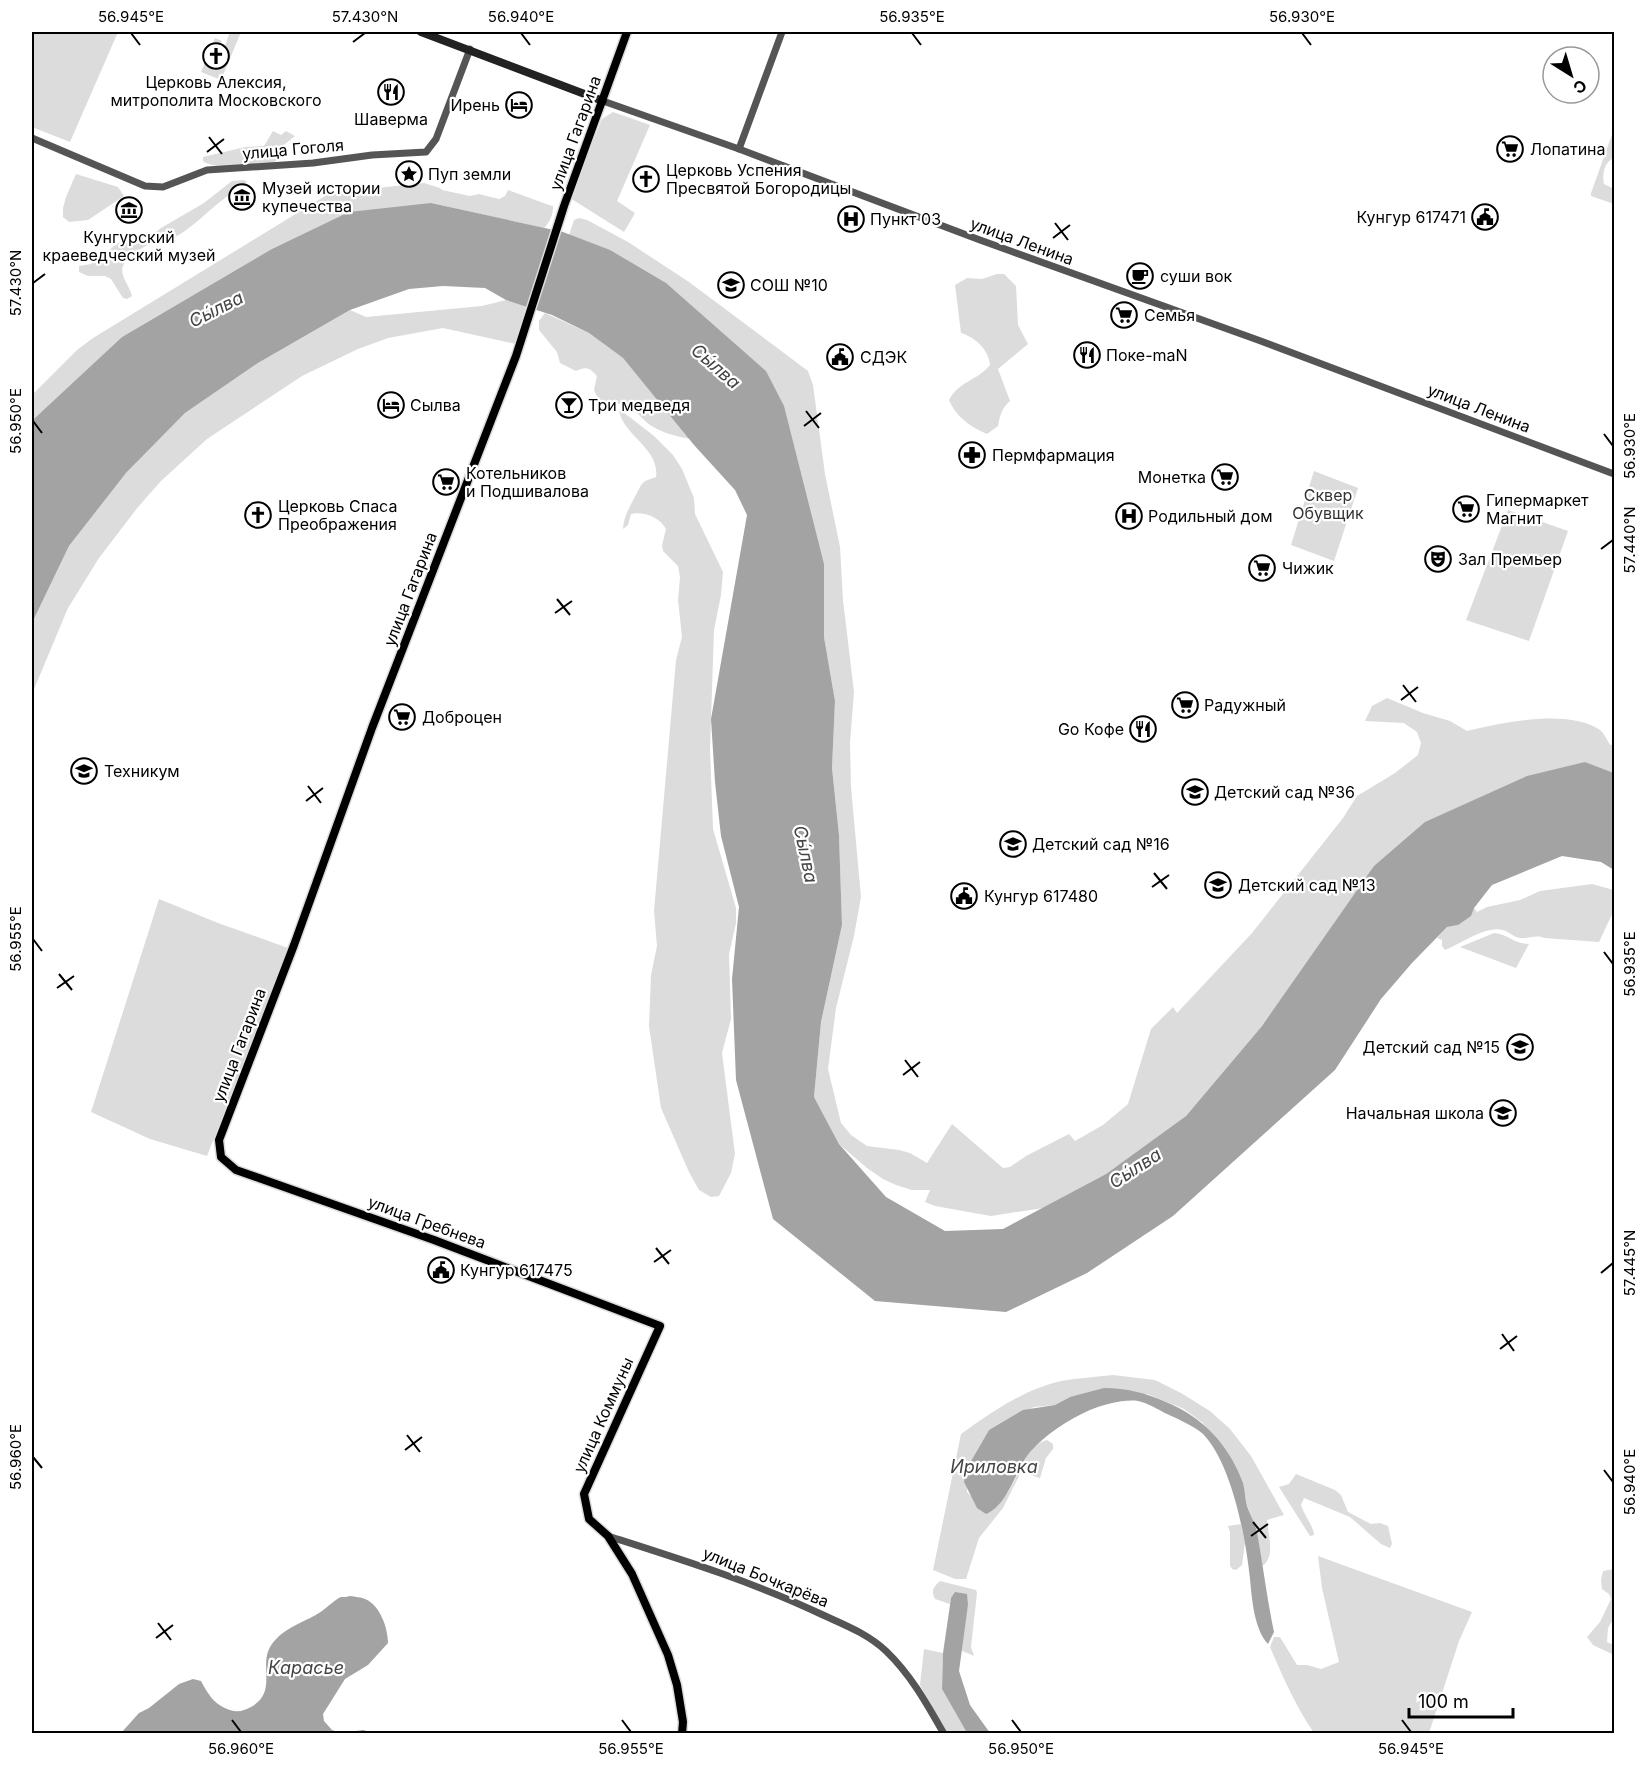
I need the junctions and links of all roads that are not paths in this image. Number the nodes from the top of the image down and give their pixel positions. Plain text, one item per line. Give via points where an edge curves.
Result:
1 (421, 32) edge
2 (627, 32) edge
3 (782, 32) edge
4 (470, 49) junction
5 (603, 101) junction
6 (32, 138) edge
7 (739, 149) junction
8 (1614, 474) edge
9 (221, 1157) joint
10 (660, 1326) joint
11 (589, 1519) joint
12 (608, 1536) junction
13 (682, 1734) edge
14 (944, 1734) edge

1 - 4 main road, улица Ленина
2 - 5 main road, улица Гагарина
3 - 7 street
4 - 5 main road, улица Ленина
4 - 6 street, улица Гоголя via 436,139 426,152 207,170 163,187 145,186
5 - 7 street, улица Ленина
5 - 9 main road, улица Гагарина via 504,388 219,1140
7 - 8 street, улица Ленина
9 - 10 main road, улица Гребнева via 236,1170
10 - 11 main road, улица Коммуны via 584,1494
11 - 12 main road, улица Бочкарёва
12 - 13 main road via 632,1574 668,1655 683,1722
12 - 14 street, улица Бочкарёва via 790,1600 857,1631 887,1652 918,1687

